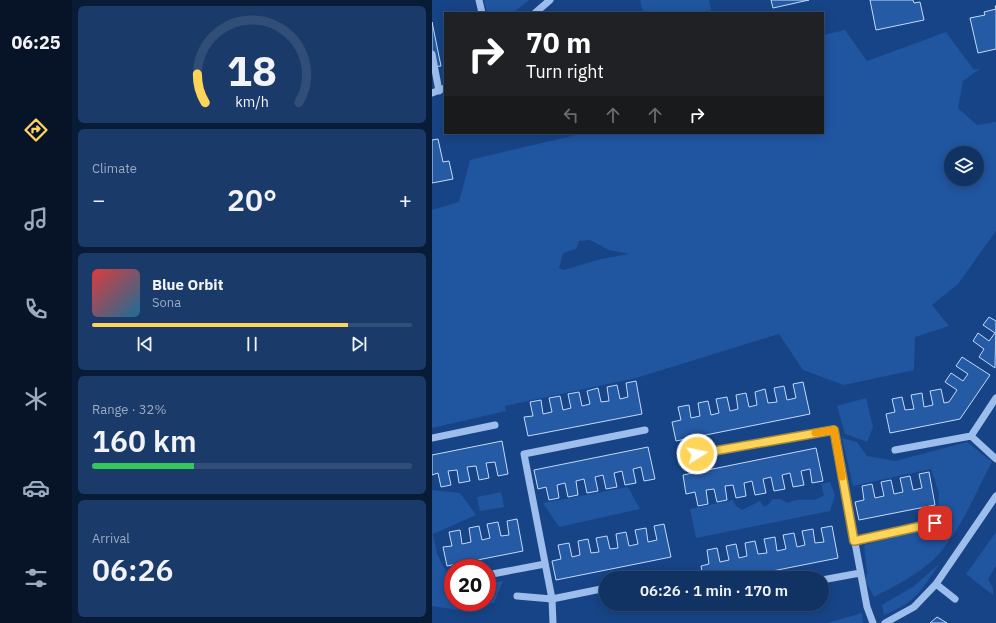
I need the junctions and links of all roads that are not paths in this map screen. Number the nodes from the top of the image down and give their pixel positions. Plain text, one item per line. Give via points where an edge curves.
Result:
1 (479, 0) edge
2 (550, 0) edge
3 (482, 12) edge
4 (536, 12) edge
5 (432, 54) edge
6 (442, 89) edge
7 (432, 93) edge
8 (996, 398) edge
9 (495, 425) dead end
10 (645, 430) dead end
11 (971, 436) junction
12 (432, 438) edge
13 (896, 450) dead end
14 (682, 457) dead end
15 (996, 459) edge
16 (996, 496) edge
17 (935, 523) dead end
18 (854, 541) junction
19 (545, 564) junction
20 (496, 573) edge
21 (860, 573) junction
22 (829, 579) edge
23 (936, 584) junction
24 (599, 589) edge
25 (517, 596) dead end
26 (552, 599) junction
27 (955, 599) dead end
28 (553, 623) edge
29 (873, 623) edge
30 (885, 623) edge

1 - 3 street
2 - 4 street
5 - 6 street
6 - 7 street
8 - 11 street
9 - 12 street
10 - 19 street via 524,454
11 - 13 street
11 - 15 street
14 - 18 street via 834,430
16 - 23 street
17 - 18 street
18 - 21 street
19 - 20 street
19 - 26 street
21 - 22 street
21 - 29 street
23 - 27 street
23 - 30 street via 914,607
24 - 26 street
25 - 26 street
26 - 28 street

